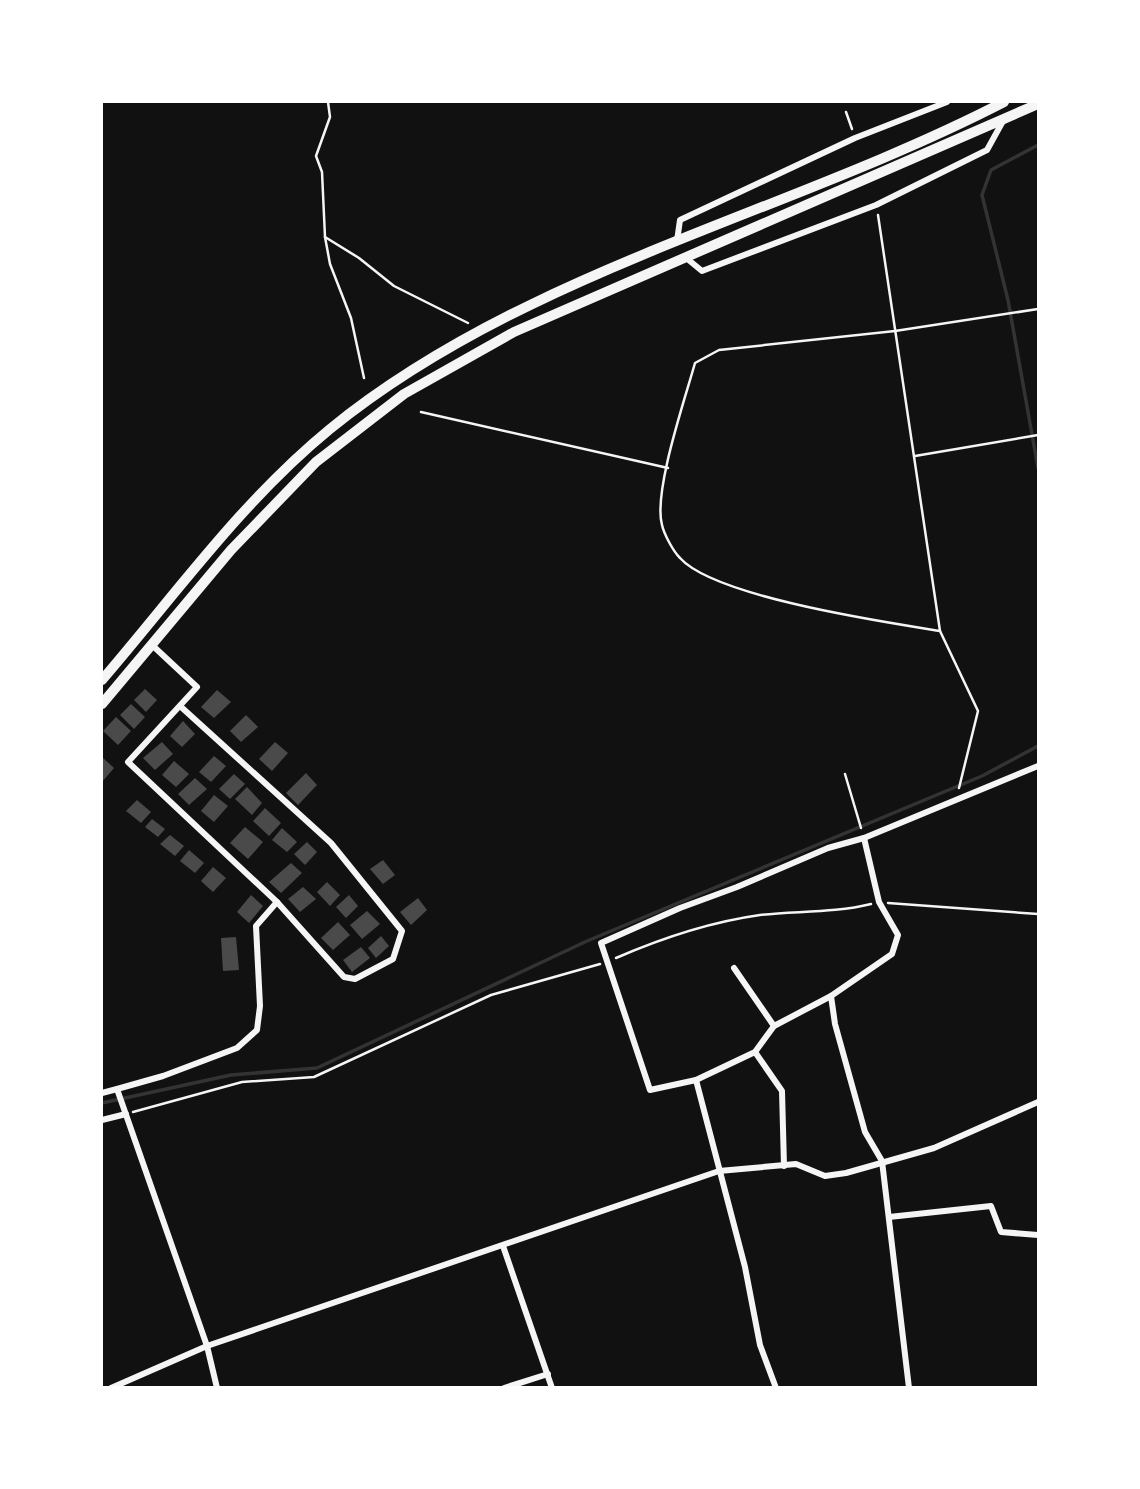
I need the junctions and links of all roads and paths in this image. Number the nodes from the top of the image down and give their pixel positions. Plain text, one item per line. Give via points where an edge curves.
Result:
1 (328, 102) edge
2 (947, 102) edge
3 (997, 103) edge
4 (1038, 104) edge
5 (846, 112) dead end
6 (1003, 121) junction
7 (855, 138) junction
8 (876, 205) junction
9 (324, 237) junction
10 (677, 243) junction
11 (685, 257) junction
12 (1038, 309) edge
13 (468, 324) dead end
14 (895, 331) junction
15 (364, 378) dead end
16 (421, 412) dead end
17 (1038, 435) edge
18 (915, 456) junction
19 (668, 468) junction
20 (940, 631) junction
21 (152, 645) junction
22 (102, 680) edge
23 (102, 704) edge
24 (180, 706) junction
25 (1038, 766) edge
26 (845, 774) dead end
27 (956, 799) junction
28 (864, 838) junction
29 (277, 902) junction
30 (879, 902) junction
31 (1038, 914) edge
32 (607, 962) junction
33 (734, 968) dead end
34 (831, 996) junction
35 (774, 1026) junction
36 (755, 1052) junction
37 (696, 1080) junction
38 (118, 1091) junction
39 (102, 1093) edge
40 (1038, 1102) edge
41 (126, 1114) junction
42 (102, 1120) edge
43 (882, 1161) junction
44 (784, 1167) junction
45 (719, 1171) junction
46 (889, 1217) junction
47 (1038, 1235) edge
48 (503, 1246) junction
49 (207, 1346) junction
50 (548, 1374) junction
51 (111, 1388) edge
52 (217, 1388) edge
53 (504, 1388) edge
54 (552, 1388) edge
55 (776, 1388) edge
56 (909, 1388) edge

1 - 9 path via 330,117 316,156
2 - 7 street
3 - 10 main road
4 - 6 main road
5 - 7 path
6 - 8 street via 987,150
6 - 11 main road
7 - 10 street via 680,220
8 - 11 street via 702,271
8 - 14 path
9 - 13 path via 394,286
9 - 15 path via 351,318
10 - 22 main road via 475,334 417,366 331,429 239,517
11 - 21 main road via 514,332 404,394 316,462 231,550
12 - 14 path
14 - 18 path
14 - 19 path via 719,350 695,363
16 - 19 path
17 - 18 path
18 - 20 path
19 - 20 path via 660,500 662,525 679,558 697,570 722,583 809,606
20 - 27 path via 978,711
21 - 23 main road
21 - 24 street via 197,687
24 - 29 street via 128,762
24 - 29 street via 331,843 402,930 393,959 355,979 344,977
25 - 27 street
26 - 28 path
27 - 28 street
28 - 30 street
28 - 32 street via 828,848 601,943
29 - 38 street via 256,926 257,1030 237,1048
30 - 31 path
30 - 32 path via 704,927
30 - 34 street via 898,935 892,954
32 - 37 street via 650,1090
32 - 41 path via 491,995 314,1077 242,1082
33 - 35 street
34 - 35 street
34 - 43 street via 865,1132
35 - 36 street
36 - 37 street
36 - 44 street via 782,1091
37 - 45 street
38 - 39 street
38 - 41 street
40 - 43 street via 934,1148
41 - 42 street
41 - 49 street
43 - 44 street via 825,1176 796,1164
43 - 46 street
44 - 45 street
45 - 48 street
45 - 55 street via 761,1345
46 - 47 street via 991,1206 1001,1232
46 - 56 street
48 - 49 street
48 - 50 street
49 - 51 street
49 - 52 street
50 - 53 street
50 - 54 street

